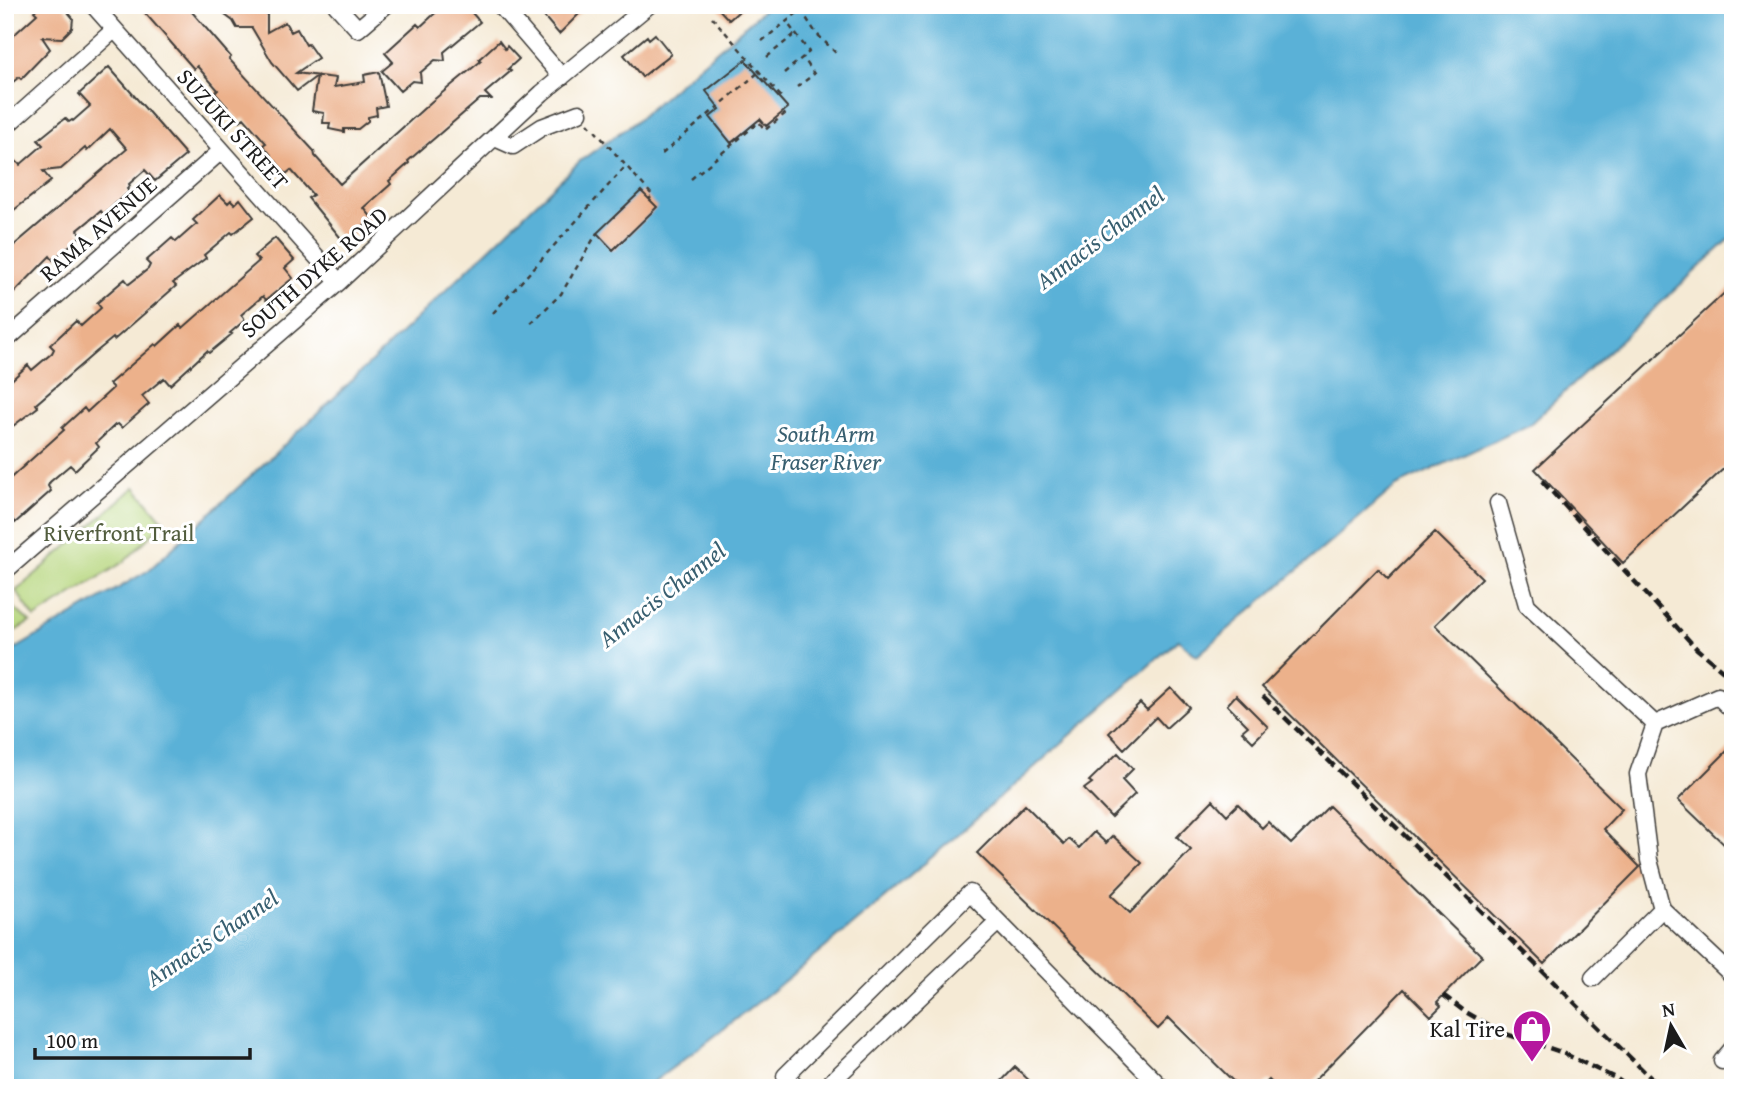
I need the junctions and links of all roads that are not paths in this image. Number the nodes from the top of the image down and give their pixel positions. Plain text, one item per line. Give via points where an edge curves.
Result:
1 (93, 5) edge
2 (336, 5) edge
3 (386, 5) edge
4 (499, 5) edge
5 (649, 5) edge
6 (114, 30) junction
7 (562, 77) junction
8 (579, 113) dead end
9 (5, 127) edge
10 (495, 138) junction
11 (221, 151) junction
12 (339, 282) junction
13 (5, 341) edge
14 (1498, 503) dead end
15 (5, 570) edge
16 (1733, 711) edge
17 (1656, 724) junction
18 (1662, 909) junction
19 (998, 922) junction
20 (1733, 976) edge
21 (1593, 978) dead end
22 (797, 1088) edge
23 (825, 1088) edge
24 (1162, 1088) edge

1 - 6 street, SUZUKI STREET
2 - 3 street via 358,29
4 - 7 street
5 - 7 street, SOUTH DYKE ROAD
6 - 9 street
6 - 11 street, SUZUKI STREET
7 - 10 street, SOUTH DYKE ROAD
8 - 10 street via 542,127 513,146
10 - 12 street, SOUTH DYKE ROAD
11 - 12 street, SUZUKI STREET
11 - 13 street, RAMA AVENUE
12 - 15 street, SOUTH DYKE ROAD
14 - 17 street via 1528,605
16 - 17 street via 1718,696
17 - 18 street via 1638,774 1649,860
18 - 20 street
18 - 21 street
19 - 22 street via 970,893 785,1076
19 - 23 street
19 - 24 street

